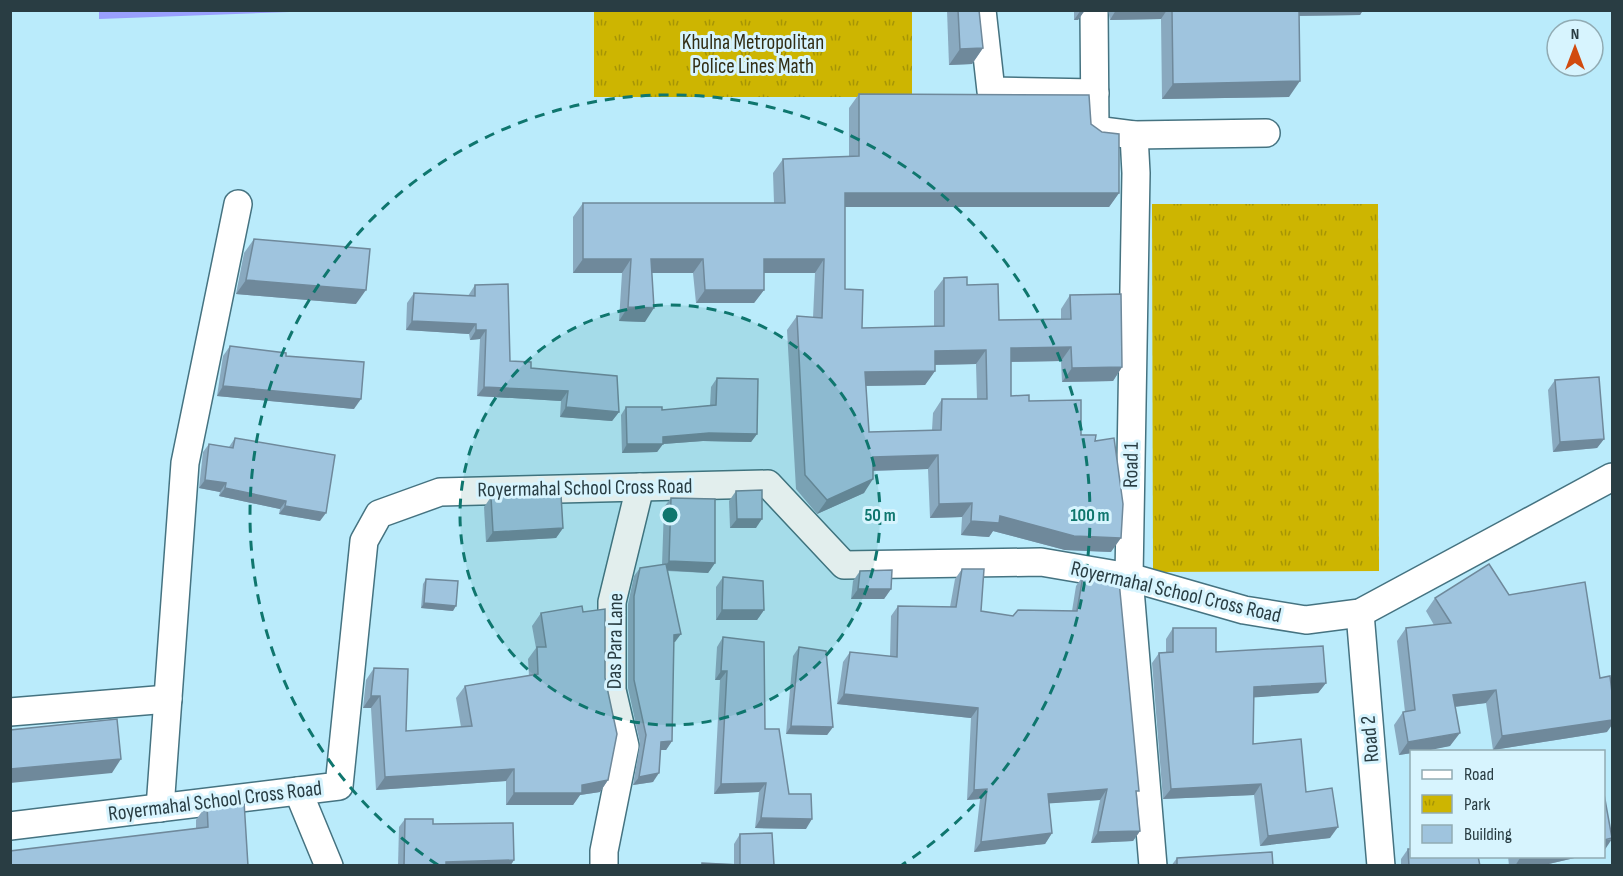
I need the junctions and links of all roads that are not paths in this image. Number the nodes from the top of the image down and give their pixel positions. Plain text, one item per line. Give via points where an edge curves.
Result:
1 (982, 10) edge
2 (1094, 10) edge
3 (1095, 93) junction
4 (1266, 133) dead end
5 (1134, 135) junction
6 (238, 204) dead end
7 (1612, 477) edge
8 (640, 487) junction
9 (1129, 577) junction
10 (1360, 614) junction
11 (168, 699) junction
12 (10, 711) edge
13 (298, 790) junction
14 (160, 808) junction
15 (10, 826) edge
16 (329, 866) edge
17 (604, 866) edge
18 (1153, 866) edge
19 (1381, 866) edge

1 - 3 street via 991,91
2 - 3 street
3 - 5 street via 1095,130
4 - 5 street
5 - 9 street, Road 1
6 - 11 street via 185,463
7 - 10 street
8 - 9 street, Royermahal School Cross Road via 768,484 844,565 1041,562
8 - 13 street, Royermahal School Cross Road via 440,492 379,514 364,541 339,786
8 - 17 street, Das Para Lane via 612,602 612,690 625,746
9 - 10 street, Royermahal School Cross Road via 1244,610 1306,620
9 - 18 street, Road 1
10 - 19 street, Road 2
11 - 12 street
11 - 14 street
13 - 14 street, Royermahal School Cross Road
13 - 16 street
14 - 15 street, Royermahal School Cross Road

